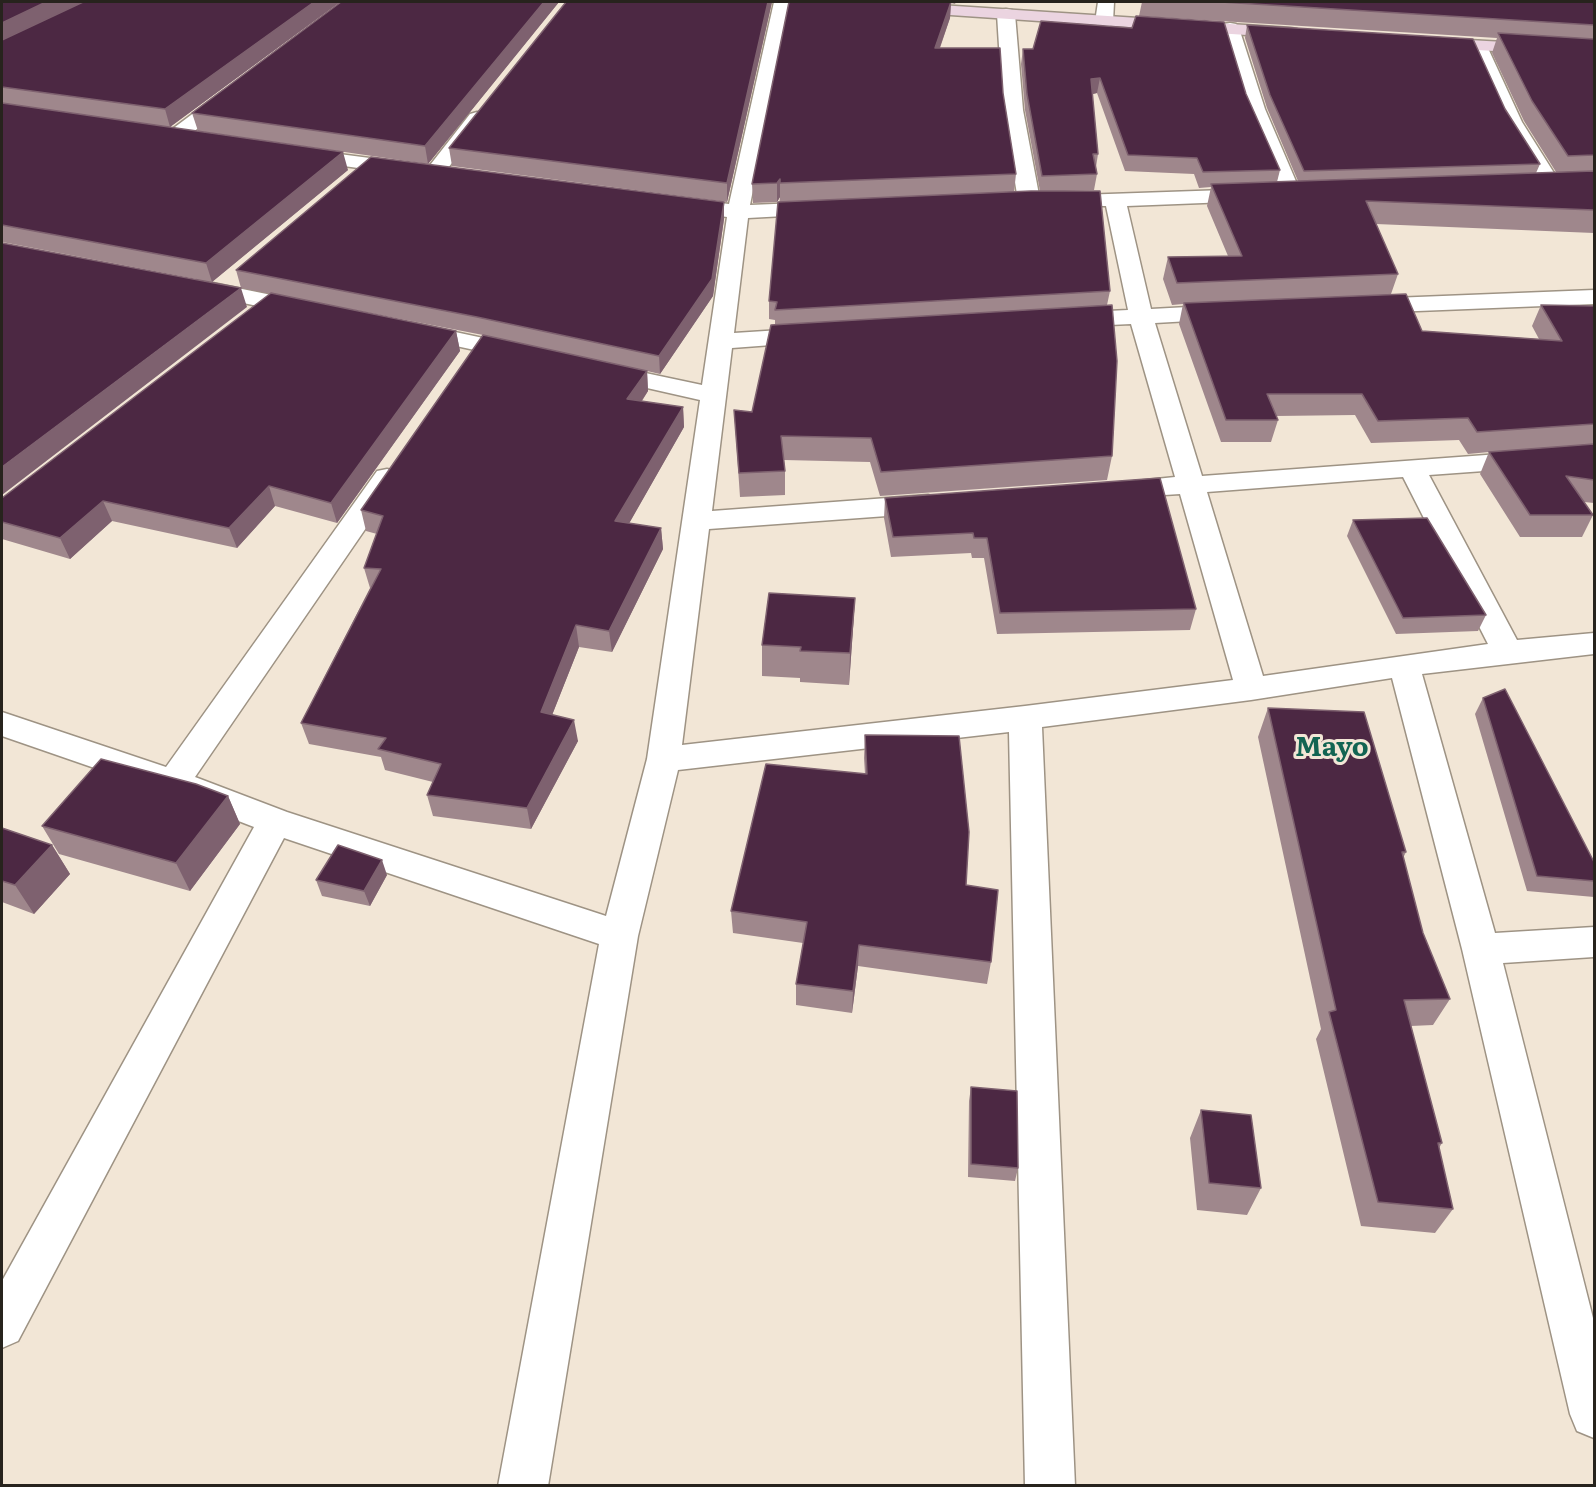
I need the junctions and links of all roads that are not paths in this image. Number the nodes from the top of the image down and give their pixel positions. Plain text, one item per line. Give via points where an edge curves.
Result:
1 (782, 2) edge
2 (832, 2) edge
3 (840, 2) edge
4 (1106, 2) edge
5 (1006, 14) junction
6 (1104, 22) junction
7 (1230, 28) junction
8 (1313, 34) edge
9 (1419, 42) edge
10 (1478, 46) junction
11 (1594, 52) edge
12 (240, 87) edge
13 (491, 100) edge
14 (151, 134) edge
15 (174, 137) junction
16 (197, 140) edge
17 (277, 152) edge
18 (369, 164) junction
19 (434, 172) junction
20 (458, 176) edge
21 (352, 179) edge
22 (1551, 184) junction
23 (1573, 184) edge
24 (1527, 185) edge
25 (1315, 193) edge
26 (1291, 194) junction
27 (1029, 200) junction
28 (1115, 200) junction
29 (656, 201) edge
30 (1006, 201) edge
31 (843, 207) edge
32 (738, 212) junction
33 (173, 283) edge
34 (1594, 297) edge
35 (272, 302) junction
36 (1344, 308) edge
37 (1249, 312) edge
38 (330, 314) edge
39 (1141, 316) junction
40 (1048, 322) edge
41 (244, 324) edge
42 (388, 325) edge
43 (838, 334) edge
44 (721, 341) junction
45 (539, 357) edge
46 (585, 367) edge
47 (714, 395) junction
48 (405, 451) edge
49 (1594, 455) edge
50 (1412, 468) junction
51 (1189, 485) junction
52 (1095, 492) edge
53 (954, 502) edge
54 (696, 521) junction
55 (1594, 644) edge
56 (1508, 652) junction
57 (1404, 665) junction
58 (1251, 689) junction
59 (1025, 718) junction
60 (2, 724) edge
61 (664, 759) junction
62 (173, 782) junction
63 (275, 821) junction
64 (619, 936) junction
65 (1594, 942) edge
66 (1481, 949) junction
67 (2, 1325) edge
68 (1592, 1390) edge
69 (523, 1485) edge
70 (1050, 1485) edge

1 - 32 street
2 - 3 street
3 - 5 street
4 - 6 street
5 - 6 street
5 - 27 street via 1013,111
6 - 7 street
7 - 8 street
7 - 26 street via 1255,109
9 - 10 street
10 - 11 street
10 - 22 street via 1512,122
12 - 15 street
13 - 19 street
14 - 15 street
15 - 16 street
17 - 18 street
18 - 19 street
18 - 21 street
19 - 20 street
22 - 23 street
22 - 24 street
25 - 26 street
26 - 28 street
27 - 28 street
27 - 30 street
28 - 39 street
29 - 32 street
31 - 32 street
32 - 44 street
33 - 35 street via 228,284
34 - 36 street
35 - 38 street
35 - 41 street
37 - 39 street
39 - 40 street
39 - 51 street
42 - 45 street via 473,353
43 - 44 street
44 - 47 street
46 - 47 street
47 - 54 street
48 - 62 street
49 - 50 street
50 - 51 street
50 - 56 street
51 - 52 street
51 - 58 street
53 - 54 street
54 - 61 street
55 - 56 street
56 - 57 street
57 - 58 street
57 - 66 street
58 - 59 street
59 - 61 street
59 - 70 street
60 - 62 street
61 - 64 street
62 - 63 street
63 - 64 street
63 - 67 street
64 - 69 street
65 - 66 street
66 - 68 street

